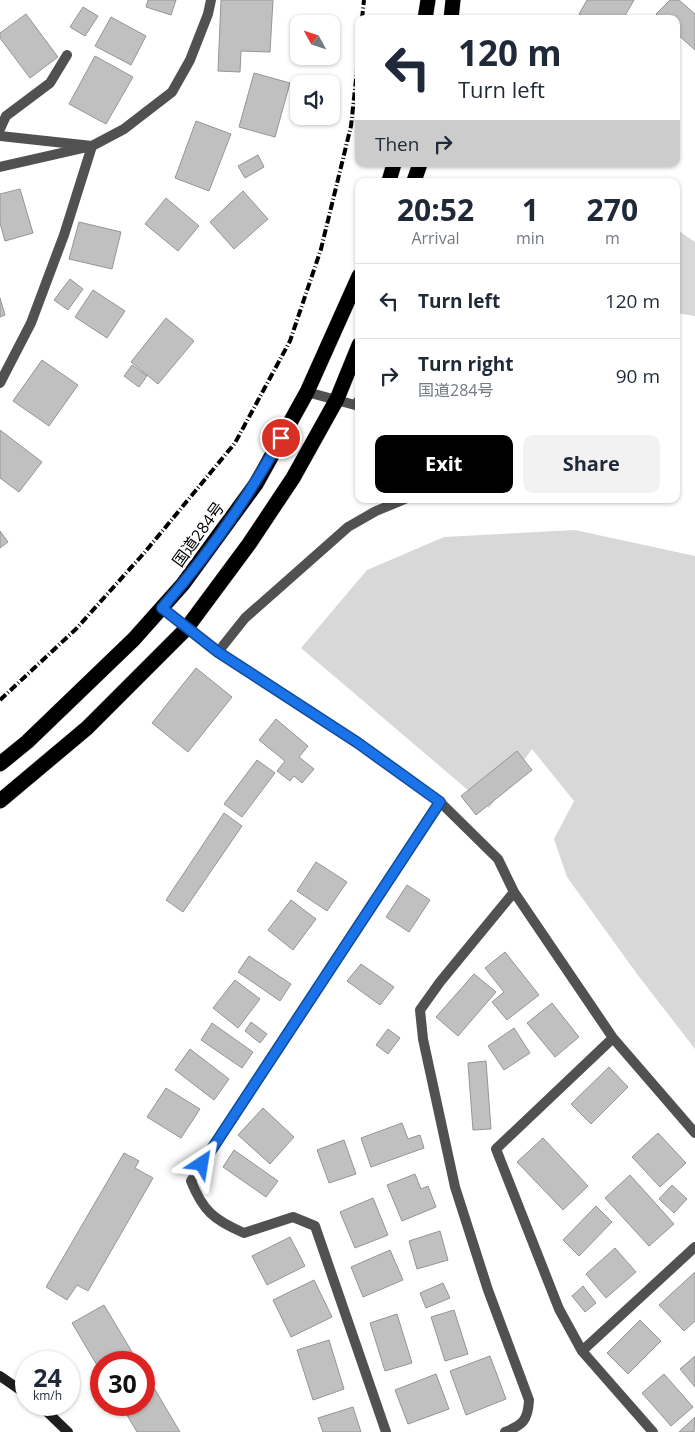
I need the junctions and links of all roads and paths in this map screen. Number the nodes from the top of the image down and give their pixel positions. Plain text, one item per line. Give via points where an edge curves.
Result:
1 (210, 0) edge
2 (428, 0) edge
3 (453, 0) edge
4 (426, 15) edge
5 (451, 15) edge
6 (67, 55) dead end
7 (0, 129) edge
8 (0, 136) edge
9 (92, 146) junction
10 (0, 167) edge
11 (355, 285) edge
12 (355, 355) edge
13 (0, 383) edge
14 (307, 392) junction
15 (337, 399) junction
16 (355, 405) edge
17 (395, 503) edge
18 (162, 608) junction
19 (186, 628) junction
20 (218, 652) junction
21 (0, 764) edge
22 (0, 801) edge
23 (440, 802) junction
24 (514, 892) junction
25 (613, 1038) junction
26 (695, 1133) edge
27 (695, 1247) edge
28 (582, 1351) junction
29 (0, 1376) edge
30 (15, 1386) edge
31 (51, 1416) edge
32 (68, 1432) edge
33 (386, 1432) edge
34 (505, 1432) edge
35 (653, 1432) edge

1 - 9 street via 208,14 190,60 172,92 124,129
2 - 4 highway
3 - 5 highway
6 - 7 street via 50,83 6,116
8 - 9 street
9 - 10 street
9 - 13 street via 64,235 31,322
11 - 14 highway, 国道284号
12 - 15 highway
14 - 15 street
14 - 18 highway, 国道284号 via 256,484
15 - 16 street
15 - 19 highway via 293,478 249,544
17 - 20 street via 348,528 245,618
18 - 19 street
18 - 21 highway, 国道284号 via 34,736
19 - 20 street
19 - 22 highway via 87,728
20 - 23 street via 358,743
23 - 24 street via 498,860
23 - 33 street via 192,1181 200,1203 224,1225 244,1233 292,1217 315,1226
24 - 25 street
24 - 34 street via 420,1010 423,1039 455,1187 528,1400 528,1414 520,1426
25 - 26 street
25 - 28 street via 496,1149 559,1309
27 - 28 street
28 - 35 street
29 - 30 street
31 - 32 street

